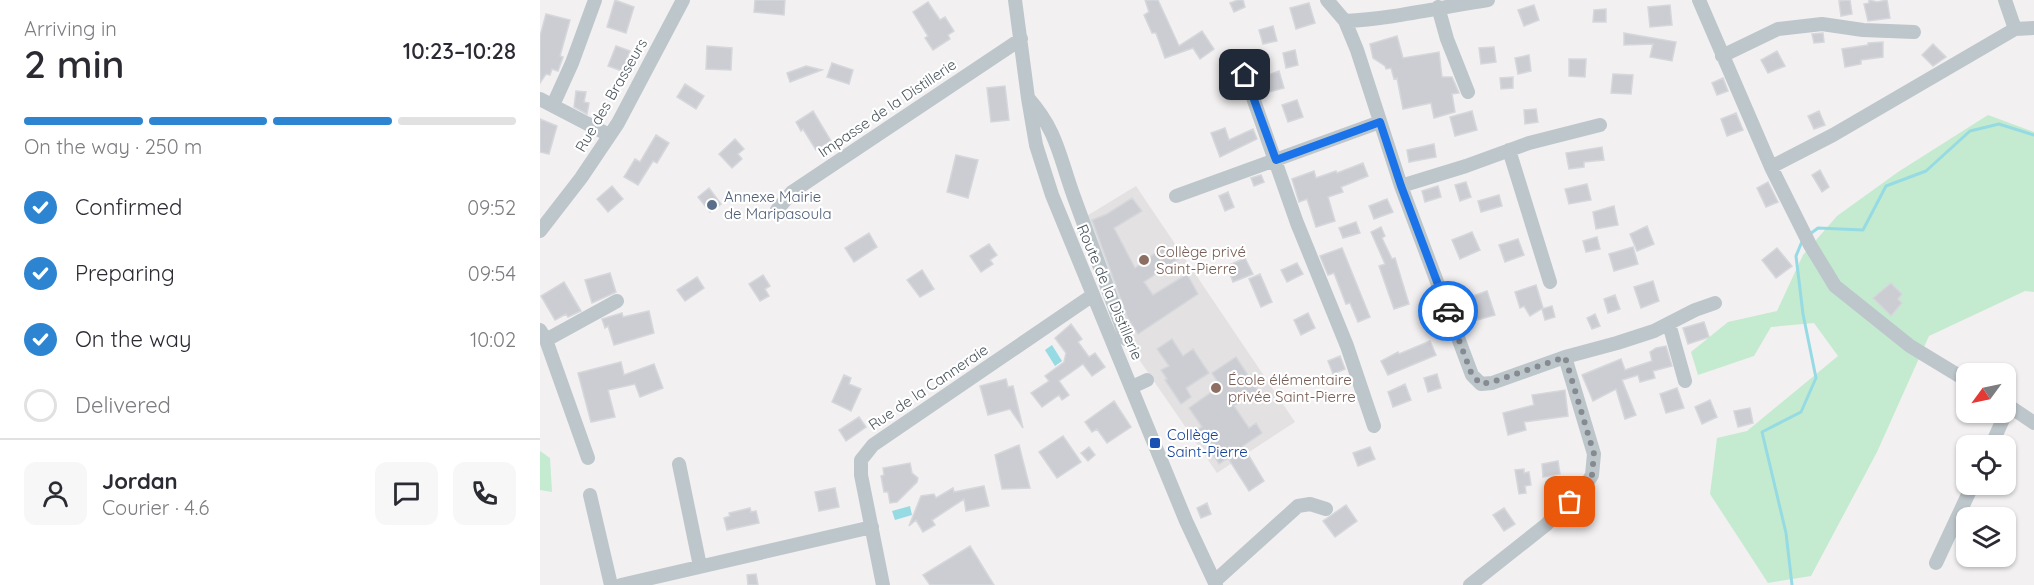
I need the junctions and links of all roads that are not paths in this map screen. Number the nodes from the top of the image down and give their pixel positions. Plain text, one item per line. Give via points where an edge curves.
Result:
1 (595, 0) edge
2 (683, 0) edge
3 (1015, 0) edge
4 (1327, 0) edge
5 (1488, 0) edge
6 (1699, 0) edge
7 (2005, 0) edge
8 (1438, 7) junction
9 (1345, 21) junction
10 (2034, 28) edge
11 (2015, 29) junction
12 (1914, 32) dead end
13 (1021, 39) junction
14 (1722, 56) junction
15 (1245, 75) dead end
16 (1468, 92) dead end
17 (1028, 98) junction
18 (540, 99) edge
19 (553, 105) junction
20 (1380, 122) junction
21 (1600, 125) dead end
22 (609, 135) junction
23 (1509, 150) junction
24 (1276, 160) junction
25 (1772, 166) junction
26 (1401, 186) junction
27 (1176, 196) dead end
28 (777, 210) dead end
29 (540, 231) edge
30 (1550, 282) dead end
31 (1093, 295) junction
32 (617, 301) dead end
33 (1715, 303) dead end
34 (1669, 324) junction
35 (543, 335) edge
36 (1126, 339) dead end
37 (1565, 357) junction
38 (1956, 374) edge
39 (1147, 380) dead end
40 (1685, 381) dead end
41 (1132, 387) junction
42 (2016, 411) edge
43 (2034, 423) edge
44 (1374, 426) dead end
45 (588, 458) dead end
46 (679, 464) dead end
47 (590, 495) dead end
48 (1968, 495) edge
49 (1326, 509) dead end
50 (872, 527) junction
51 (1936, 562) dead end
52 (700, 566) junction
53 (1216, 583) edge
54 (611, 585) edge
55 (621, 585) edge
56 (883, 585) edge
57 (1470, 585) edge

1 - 19 street
2 - 22 street, Rue des Brasseurs
3 - 13 street, Route de la Distillerie
4 - 9 street
5 - 8 street
6 - 14 street
7 - 11 street
8 - 9 street via 1374,20
8 - 16 street
9 - 20 street
10 - 11 street
11 - 25 street
12 - 14 street via 1822,24 1778,29
13 - 17 street, Route de la Distillerie
13 - 28 street, Impasse de la Distillerie via 792,192
14 - 25 street
15 - 24 street
17 - 31 street, Route de la Distillerie via 1036,145 1052,195
17 - 36 street via 1053,133
18 - 19 street
19 - 22 street
20 - 24 street
20 - 26 street
21 - 23 street
22 - 29 street, Rue des Brasseurs
23 - 26 street
23 - 30 street
24 - 27 street
24 - 44 street
25 - 38 street via 1834,286 1910,346
26 - 37 street via 1472,375 1481,384 1492,382
31 - 41 street, Route de la Distillerie
31 - 50 street, Rue de la Canneraie via 873,445 861,460
32 - 35 street
33 - 34 street
34 - 37 street
34 - 40 street
35 - 45 street
37 - 57 street via 1594,454 1592,475 1580,494 1547,524
39 - 41 street
41 - 53 street, Route de la Distillerie via 1186,521
42 - 43 street
46 - 52 street
47 - 54 street
48 - 51 street
49 - 53 street via 1310,504 1298,506
50 - 52 street
50 - 56 street, Rue de la Canneraie
52 - 55 street

